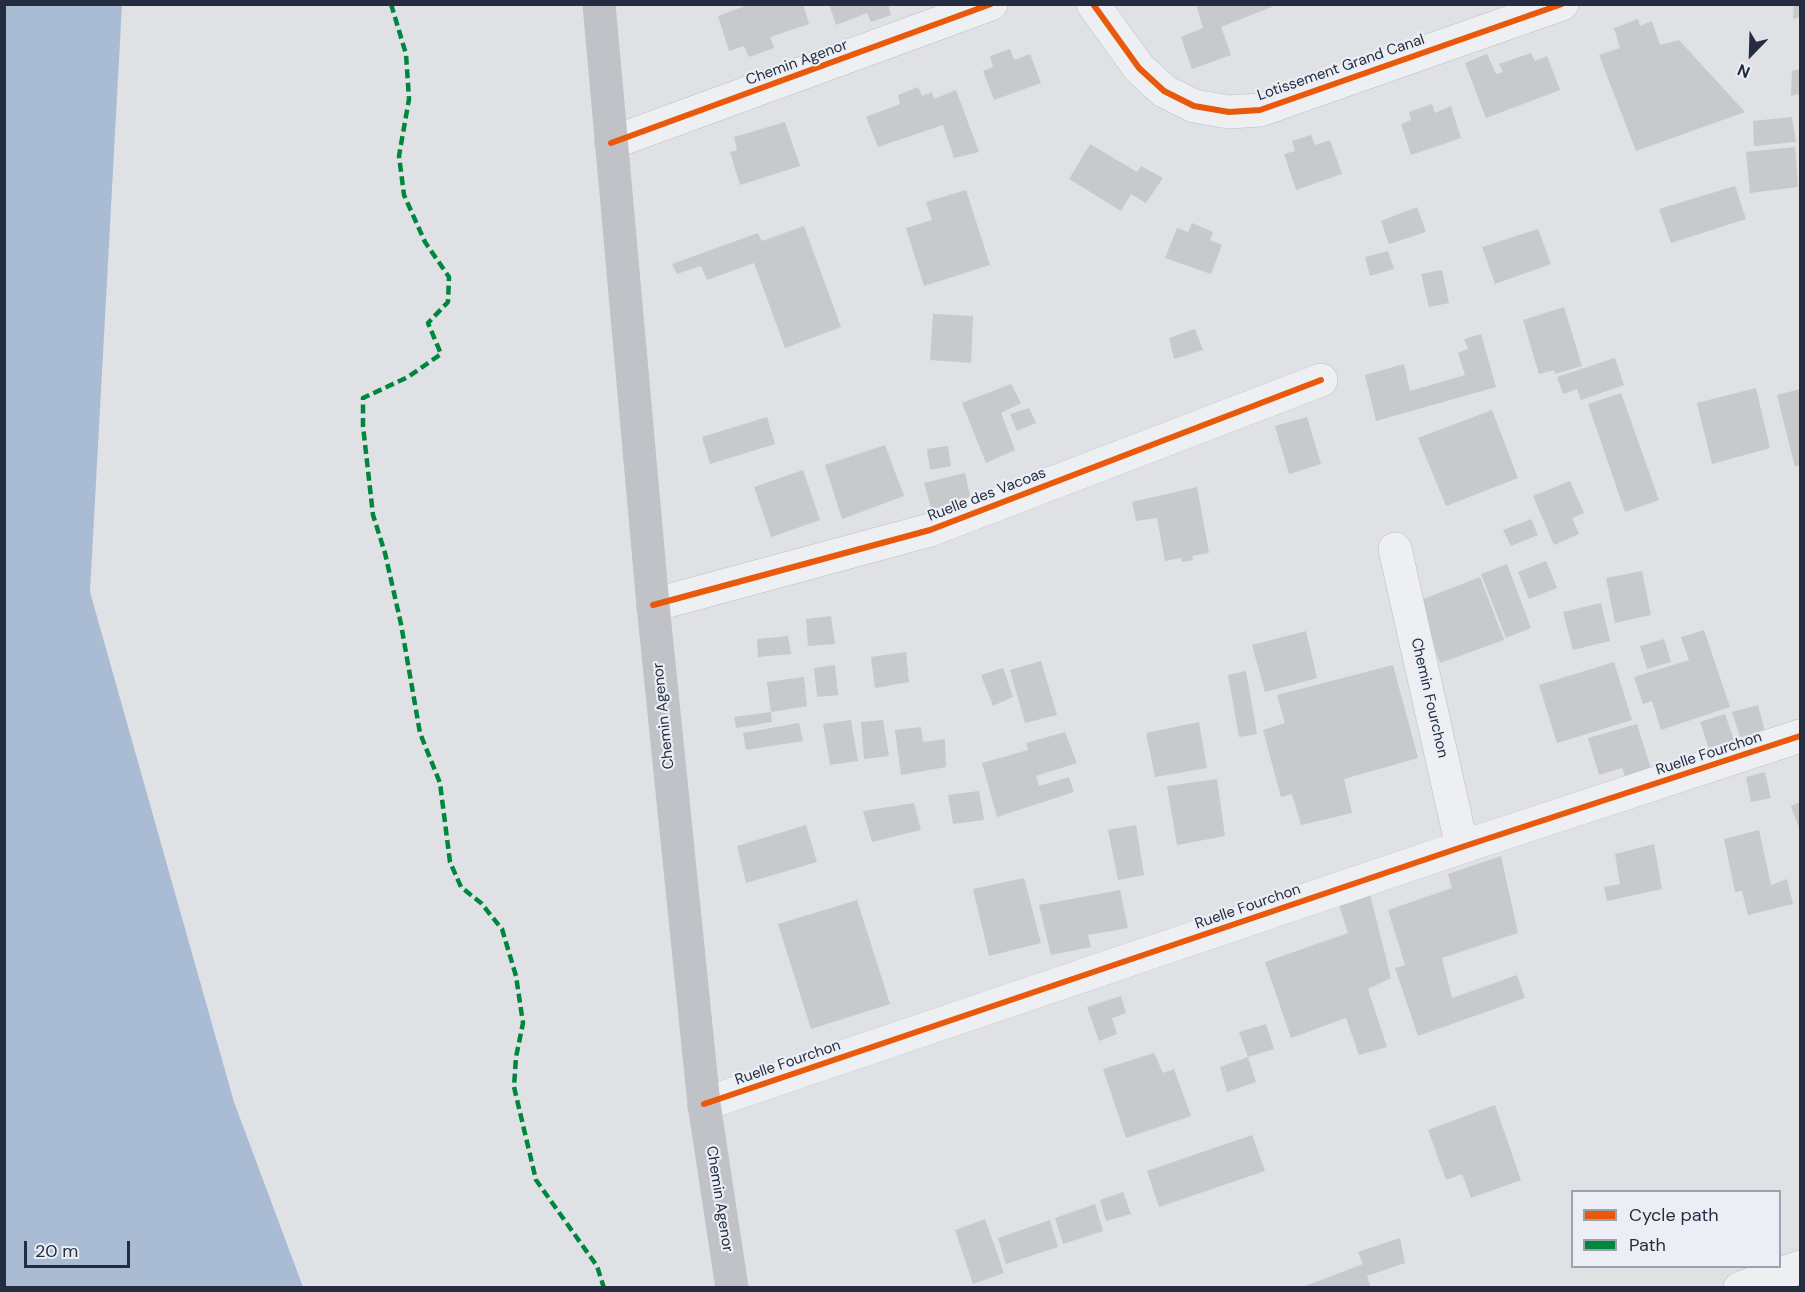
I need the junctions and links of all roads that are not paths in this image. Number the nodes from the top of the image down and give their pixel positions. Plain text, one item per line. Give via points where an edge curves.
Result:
1 (599, 4) edge
2 (991, 4) edge
3 (1093, 4) edge
4 (1562, 4) edge
5 (611, 144) junction
6 (1322, 380) dead end
7 (1395, 549) dead end
8 (653, 604) junction
9 (1800, 736) edge
10 (1462, 847) junction
11 (704, 1104) junction
12 (1800, 1267) edge
13 (732, 1287) edge
14 (1740, 1287) edge

1 - 5 main road, Chemin Agenor
2 - 5 street, Chemin Agenor
3 - 4 street, Lotissement Grand Canal via 1139,68 1164,91 1194,106 1229,112 1260,110
5 - 8 main road, Chemin Agenor
6 - 8 street, Ruelle des Vacoas via 930,530
7 - 10 street, Chemin Fourchon
8 - 11 main road, Chemin Agenor
9 - 10 street, Ruelle Fourchon
10 - 11 street, Ruelle Fourchon
11 - 13 main road, Chemin Agenor
12 - 14 street

